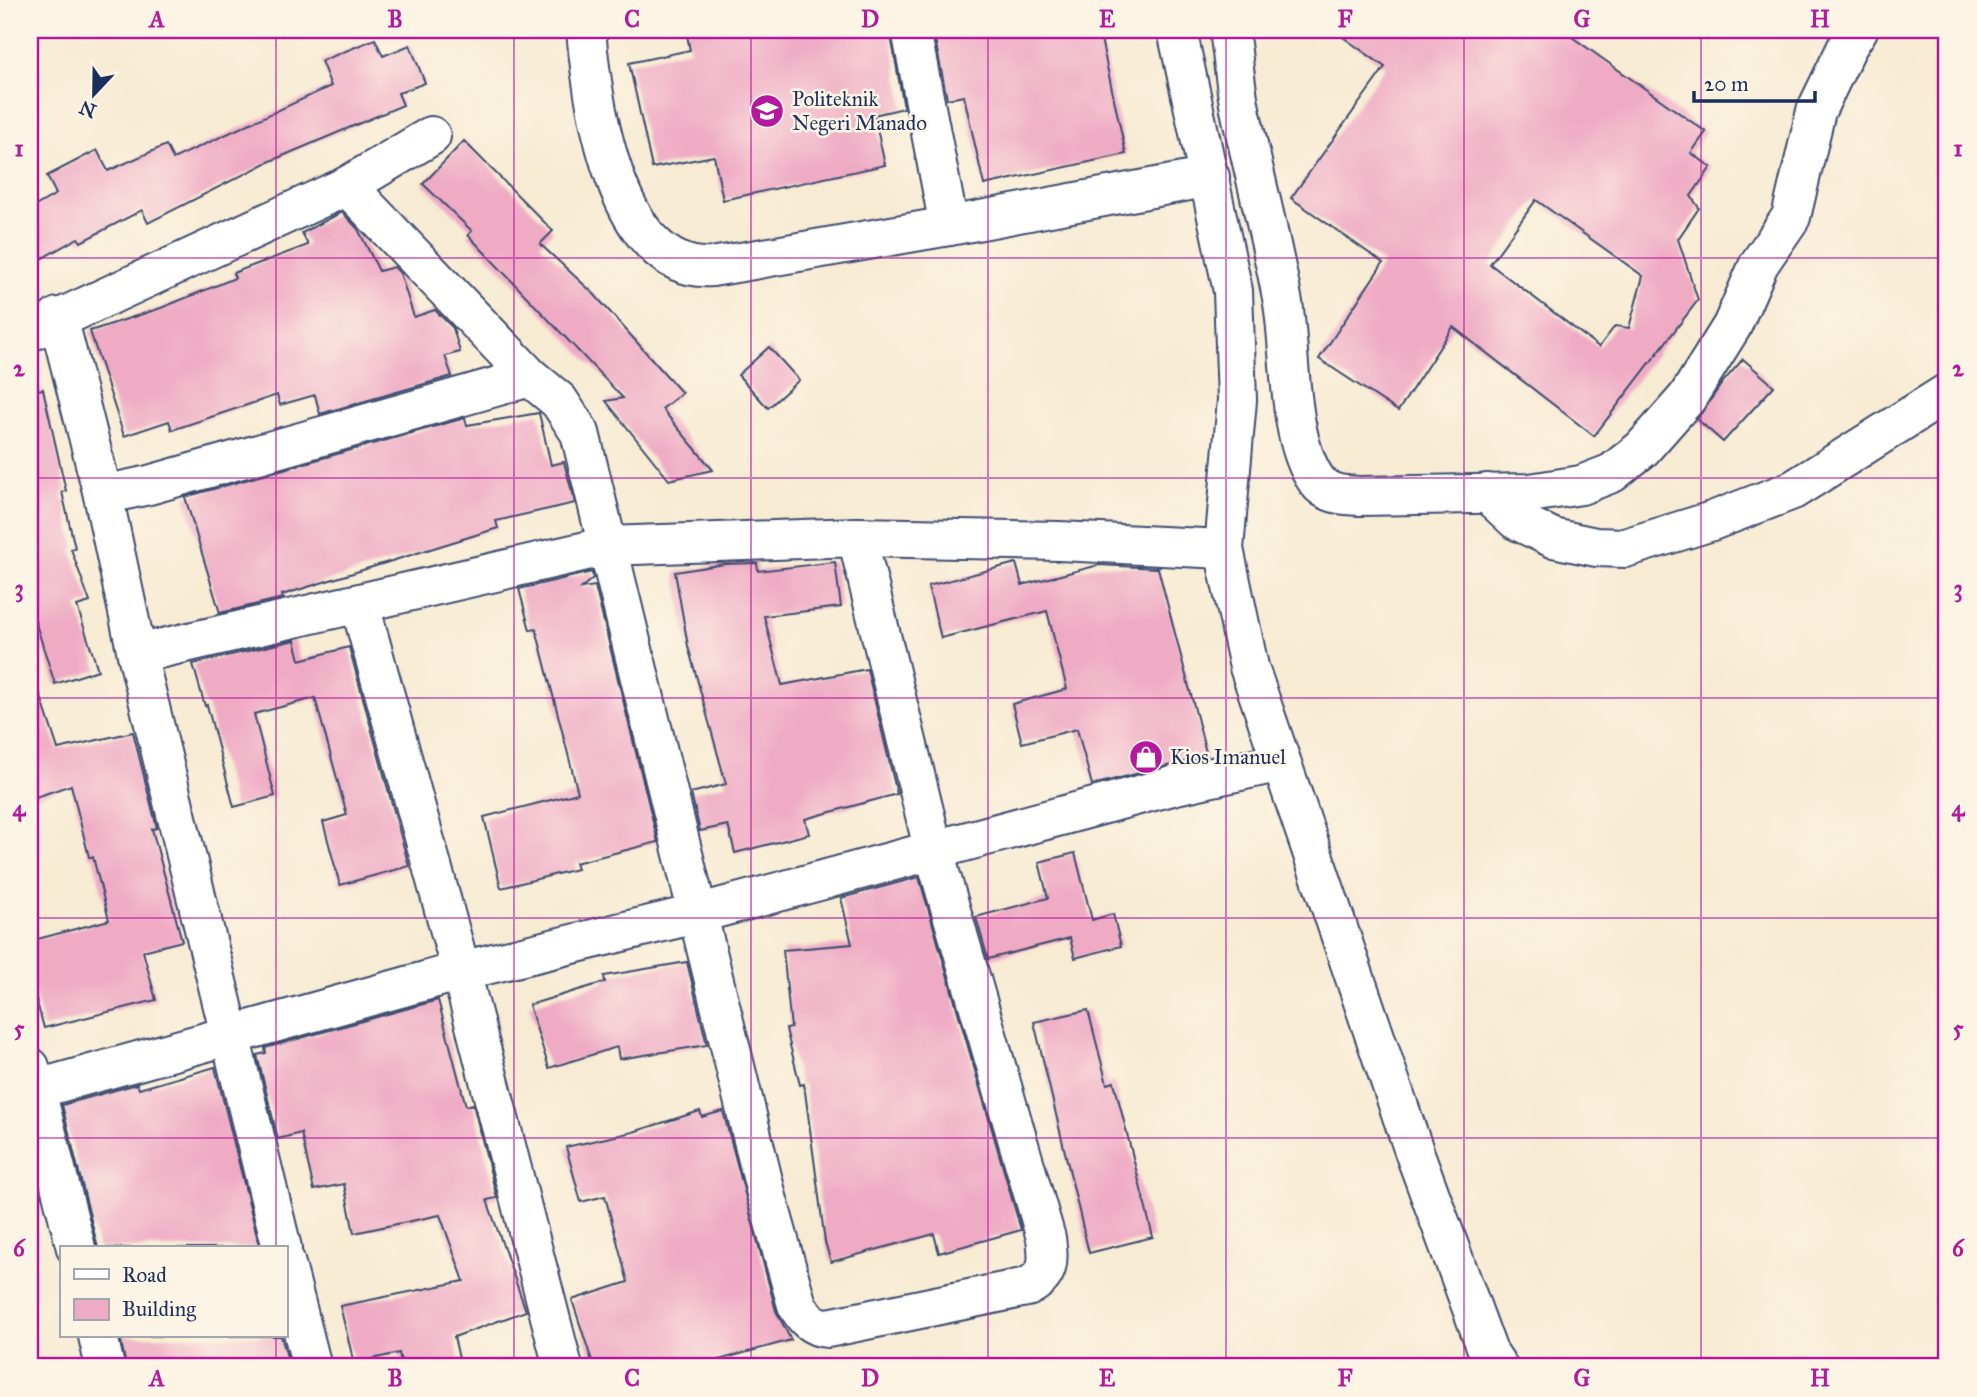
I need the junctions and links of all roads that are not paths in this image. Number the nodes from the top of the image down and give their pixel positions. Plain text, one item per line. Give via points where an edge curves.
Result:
1 (586, 30) edge
2 (911, 30) edge
3 (1177, 30) edge
4 (1229, 30) edge
5 (1858, 30) edge
6 (431, 136) dead end
7 (1210, 177) junction
8 (346, 186) junction
9 (949, 226) junction
10 (44, 324) edge
11 (530, 377) junction
12 (1947, 393) edge
13 (1487, 493) junction
14 (103, 495) junction
15 (857, 537) junction
16 (608, 546) junction
17 (1224, 549) junction
18 (360, 605) junction
19 (137, 654) junction
20 (1281, 762) junction
21 (934, 852) junction
22 (700, 913) junction
23 (461, 971) junction
24 (229, 1037) junction
25 (32, 1082) edge
26 (75, 1246) edge
27 (281, 1246) edge
28 (287, 1269) edge
29 (99, 1338) edge
30 (106, 1367) edge
31 (312, 1367) edge
32 (563, 1367) edge
33 (1498, 1367) edge

1 - 9 street via 590,74 610,166 643,234 678,262 712,267
2 - 9 street
3 - 7 street
4 - 13 street via 1240,106 1283,306 1294,407 1304,452 1317,481 1338,494 1360,496
5 - 13 street via 1816,111 1791,217 1759,264 1732,326 1687,398 1642,449 1612,473 1581,485 1530,493
6 - 8 street
7 - 9 street
7 - 17 street via 1233,291 1237,400
8 - 10 street
8 - 11 street
10 - 14 street
11 - 14 street
11 - 16 street via 559,401 580,433
12 - 13 street via 1793,490 1625,548 1553,538 1516,520
14 - 19 street
15 - 16 street
15 - 17 street
15 - 21 street
16 - 18 street
16 - 22 street
17 - 20 street via 1249,667
18 - 19 street
18 - 23 street
19 - 24 street
20 - 21 street via 1176,785
20 - 33 street via 1415,1154 1488,1352
21 - 22 street
21 - 22 street via 1046,1238 1046,1272 1027,1287 828,1328 804,1317 767,1197
22 - 23 street
23 - 24 street
23 - 32 street
24 - 25 street
24 - 27 street
25 - 26 street
28 - 31 street
29 - 30 street

